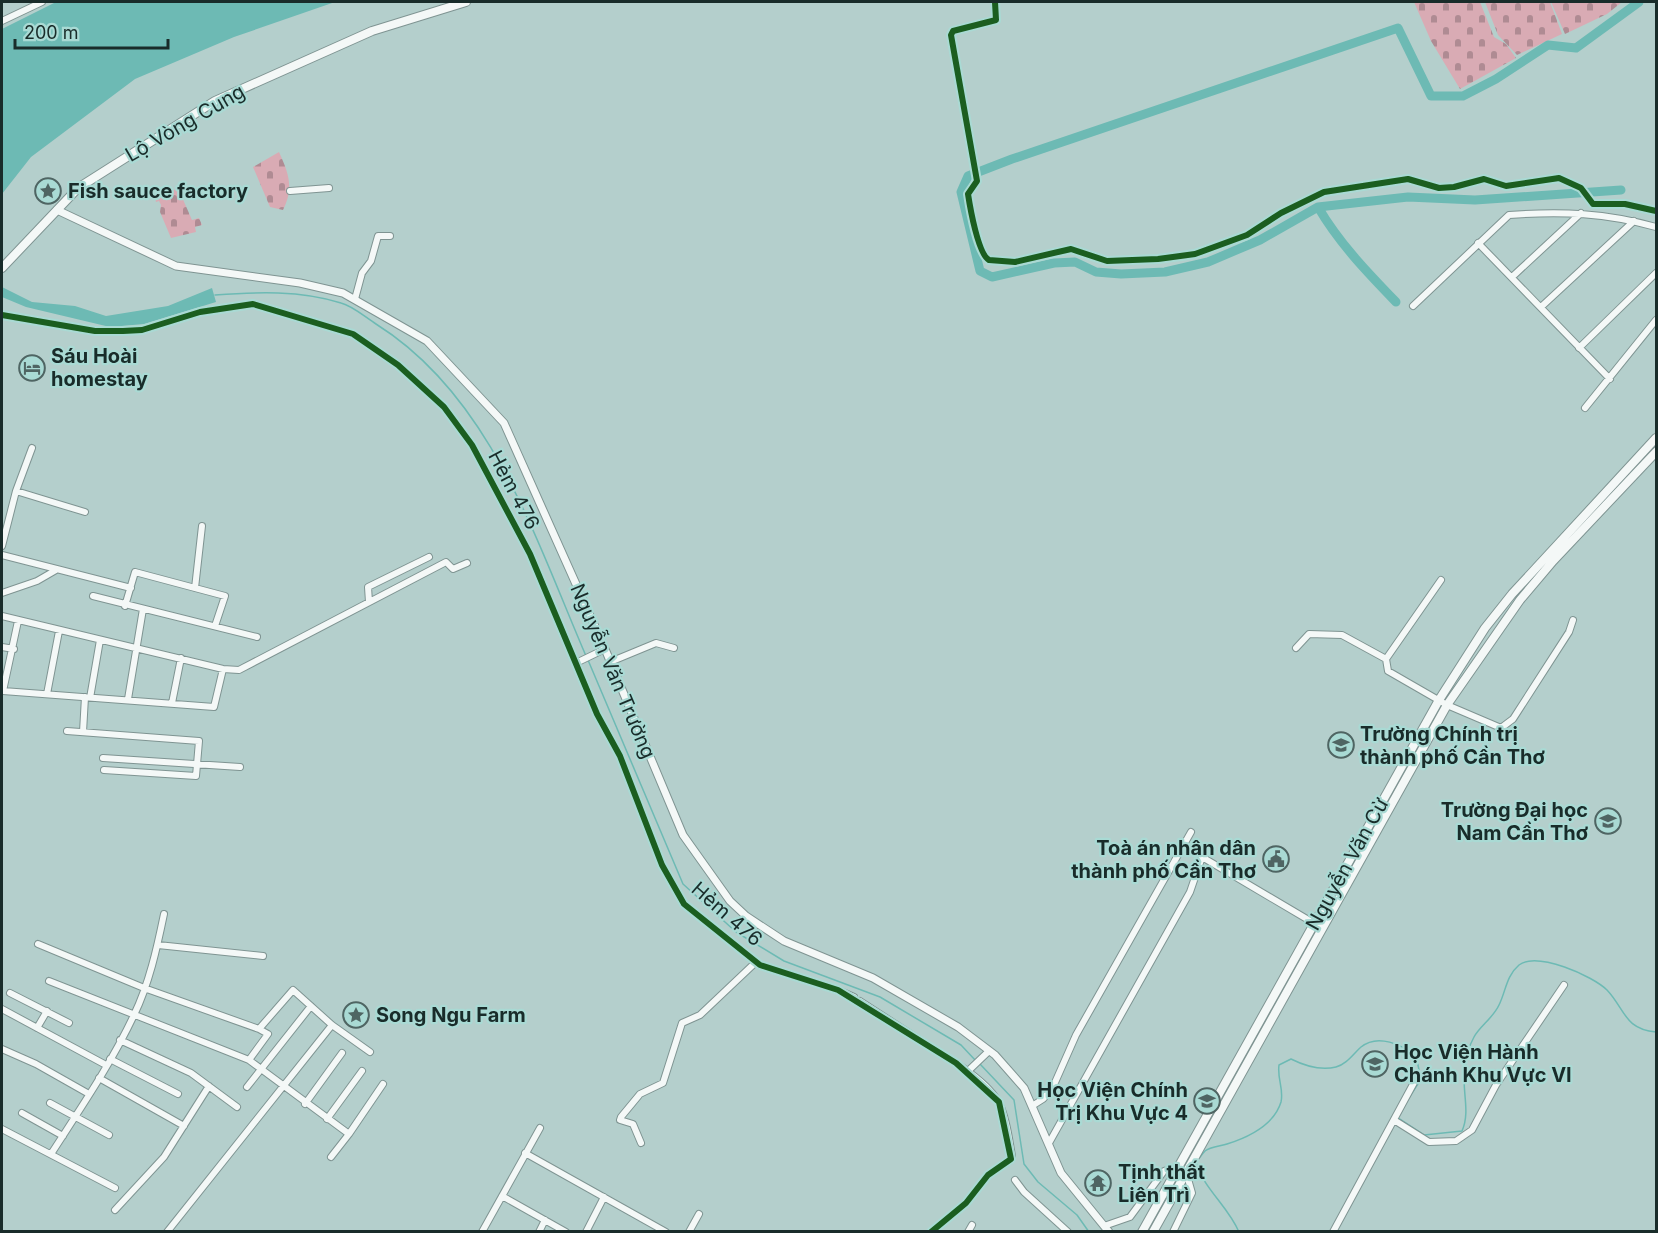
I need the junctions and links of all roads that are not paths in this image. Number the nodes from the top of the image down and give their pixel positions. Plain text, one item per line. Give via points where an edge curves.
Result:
1 (42, 2) edge
2 (466, 2) edge
3 (995, 2) edge
4 (2, 21) edge
5 (329, 188) dead end
6 (290, 190) dead end
7 (57, 210) junction
8 (1656, 211) edge
9 (1581, 213) junction
10 (1634, 220) junction
11 (1656, 227) edge
12 (390, 236) dead end
13 (1478, 243) junction
14 (2, 268) edge
15 (1656, 273) edge
16 (1512, 278) junction
17 (355, 299) junction
18 (1413, 306) dead end
19 (1541, 307) junction
20 (2, 315) edge
21 (1656, 320) edge
22 (1579, 348) junction
23 (1610, 380) junction
24 (1585, 408) dead end
25 (1656, 438) edge
26 (32, 448) dead end
27 (1656, 452) edge
28 (16, 491) junction
29 (86, 512) dead end
30 (202, 526) dead end
31 (2, 546) edge
32 (2, 555) edge
33 (429, 556) dead end
34 (467, 563) dead end
35 (56, 570) junction
36 (1442, 580) dead end
37 (131, 588) junction
38 (195, 588) junction
39 (2, 593) edge
40 (1512, 594) junction
41 (93, 596) dead end
42 (1520, 600) junction
43 (369, 602) junction
44 (125, 606) junction
45 (143, 609) junction
46 (2, 616) edge
47 (1573, 620) dead end
48 (18, 621) junction
49 (215, 626) junction
50 (59, 631) junction
51 (258, 637) dead end
52 (100, 640) junction
53 (2, 647) edge
54 (136, 648) junction
55 (674, 648) dead end
56 (1296, 648) dead end
57 (14, 649) junction
58 (603, 650) junction
59 (181, 658) junction
60 (1386, 659) junction
61 (577, 662) junction
62 (610, 662) junction
63 (223, 669) junction
64 (47, 694) junction
65 (87, 697) junction
66 (128, 699) junction
67 (1438, 700) junction
68 (172, 703) junction
69 (1447, 705) junction
70 (67, 731) dead end
71 (83, 732) junction
72 (103, 758) dead end
73 (197, 764) junction
74 (240, 767) dead end
75 (104, 770) dead end
76 (1366, 828) junction
77 (1191, 832) dead end
78 (1376, 833) junction
79 (164, 914) dead end
80 (1317, 926) junction
81 (38, 945) dead end
82 (158, 945) junction
83 (263, 956) dead end
84 (756, 962) junction
85 (49, 981) dead end
86 (1564, 985) dead end
87 (144, 988) junction
88 (10, 993) dead end
89 (311, 1006) junction
90 (2, 1009) edge
91 (47, 1011) junction
92 (134, 1015) junction
93 (69, 1023) dead end
94 (332, 1025) junction
95 (37, 1028) junction
96 (259, 1029) junction
97 (120, 1040) junction
98 (923, 1042) dead end
99 (2, 1048) edge
100 (932, 1048) dead end
101 (370, 1052) dead end
102 (342, 1053) dead end
103 (986, 1053) junction
104 (249, 1060) junction
105 (108, 1062) junction
106 (262, 1070) junction
107 (362, 1071) dead end
108 (969, 1071) junction
109 (1417, 1077) dead end
110 (99, 1078) junction
111 (383, 1084) dead end
112 (209, 1086) junction
113 (248, 1087) dead end
114 (284, 1087) junction
115 (90, 1094) junction
116 (178, 1094) dead end
117 (50, 1103) dead end
118 (305, 1104) junction
119 (1032, 1106) junction
120 (237, 1107) dead end
121 (22, 1113) dead end
122 (76, 1116) junction
123 (327, 1119) junction
124 (1394, 1120) junction
125 (184, 1126) junction
126 (540, 1128) dead end
127 (2, 1129) edge
128 (349, 1134) junction
129 (63, 1136) junction
130 (109, 1136) dead end
131 (641, 1143) dead end
132 (1049, 1143) junction
133 (525, 1153) junction
134 (51, 1154) junction
135 (331, 1157) dead end
136 (1183, 1169) junction
137 (1016, 1180) dead end
138 (115, 1188) dead end
139 (502, 1196) junction
140 (604, 1197) junction
141 (115, 1210) dead end
142 (699, 1214) dead end
143 (545, 1220) junction
144 (972, 1225) dead end
145 (1106, 1229) edge
146 (167, 1232) edge
147 (482, 1232) edge
148 (538, 1232) edge
149 (566, 1232) edge
150 (586, 1232) edge
151 (666, 1232) edge
152 (690, 1232) edge
153 (931, 1232) edge
154 (968, 1232) edge
155 (1068, 1232) edge
156 (1142, 1232) edge
157 (1154, 1232) edge
158 (1173, 1232) edge
159 (1333, 1232) edge

1 - 4 street
2 - 7 main road, Lộ Vòng Cung via 372,31 215,101 78,188
3 - 8 street via 996,20 951,33 978,181 968,194 986,259 1004,263 1062,249 1078,250 1107,261 1195,254 1247,235 1324,192 1408,179 1439,188 1478,180 1506,186 1552,178 1581,188 1591,203 1624,204
5 - 6 street
7 - 14 main road, Lộ Vòng Cung
7 - 17 street, Nguyễn Văn Trường via 176,266 300,283
9 - 10 street
9 - 13 street via 1509,215
9 - 16 street
10 - 11 street
10 - 19 street
12 - 17 street via 378,236
13 - 16 street
13 - 18 street
15 - 22 street
16 - 19 street
17 - 58 street, Nguyễn Văn Trường via 427,342 504,423
19 - 22 street
20 - 61 street, Hẻm 476 via 94,332 123,331 253,304 353,334 424,387 472,445 530,554
21 - 23 street
22 - 23 street
23 - 24 street
25 - 40 main road, Nguyễn Văn Cừ
26 - 28 street
27 - 42 main road, Nguyễn Văn Cừ
28 - 29 street
28 - 31 street
30 - 38 street
32 - 35 street
33 - 43 street via 368,587
34 - 43 street via 453,569 446,562
35 - 37 street
35 - 39 street
36 - 60 street
37 - 38 street via 135,572
37 - 44 street
38 - 49 street via 225,596
40 - 42 street
40 - 67 main road, Nguyễn Văn Cừ
41 - 44 street
42 - 69 main road, Nguyễn Văn Cừ
43 - 63 street via 239,670
44 - 45 street
45 - 49 street
45 - 54 street
46 - 48 street
47 - 69 street via 1569,632 1504,728
48 - 50 street
48 - 57 street
49 - 51 street
50 - 52 street
50 - 64 street
52 - 54 street
52 - 65 street
53 - 57 street
54 - 59 street
54 - 66 street
55 - 62 street via 656,643
56 - 60 street via 1305,636 1336,633
57 - 64 street via 3,691
58 - 61 street
58 - 62 street, Nguyễn Văn Trường
59 - 63 street
59 - 68 street
60 - 67 street via 1391,675
61 - 84 street, Hẻm 476 via 675,890 684,904
62 - 103 street, Nguyễn Văn Trường via 683,835 730,901 784,940 873,978 958,1028
63 - 68 street via 214,707
64 - 65 street
65 - 66 street
65 - 71 street
66 - 68 street
67 - 69 street
67 - 76 main road, Nguyễn Văn Cừ
69 - 78 main road, Nguyễn Văn Cừ
70 - 71 street
71 - 73 street via 199,741
72 - 73 street
73 - 74 street
73 - 75 street via 196,776
76 - 78 main road
76 - 80 main road, Nguyễn Văn Cừ
77 - 119 street via 1076,1035 1053,1087
78 - 80 main road, Nguyễn Văn Cừ
79 - 82 street
80 - 132 street via 1202,857 1195,883
80 - 136 main road, Nguyễn Văn Cừ
81 - 87 street
82 - 83 street
82 - 87 street
84 - 98 street, Hẻm 476 via 857,999
84 - 131 street via 707,1009 682,1023 663,1083 640,1094 621,1117 633,1124
85 - 92 street
86 - 124 street via 1496,1085 1472,1130 1456,1141 1429,1142
87 - 92 street
87 - 96 street
88 - 91 street
89 - 94 street
89 - 96 street via 293,990
89 - 106 street
90 - 95 street
91 - 93 street
91 - 95 street
92 - 97 street
92 - 104 street
94 - 101 street
94 - 114 street
95 - 105 street
96 - 104 street via 268,1034
97 - 105 street
97 - 112 street via 191,1073
99 - 115 street
100 - 108 street
102 - 118 street
103 - 108 street
103 - 119 street, Nguyễn Văn Trường via 1024,1088
104 - 106 street
105 - 110 street
105 - 116 street
106 - 113 street
106 - 114 street
107 - 123 street
108 - 153 street via 999,1102 1011,1159 988,1175 966,1203
109 - 124 street
110 - 115 street
110 - 125 street
111 - 128 street
112 - 120 street
112 - 125 street
114 - 118 street
114 - 146 street
115 - 122 street
117 - 122 street
118 - 123 street
119 - 132 street, Nguyễn Văn Trường
121 - 129 street
122 - 129 street
122 - 130 street
123 - 128 street
124 - 159 street
125 - 141 street via 164,1157
126 - 133 street
127 - 134 street
128 - 135 street
129 - 134 street
132 - 145 street, Nguyễn Văn Trường via 1061,1173
133 - 139 street
133 - 140 street
134 - 138 street
136 - 145 street via 1164,1171 1130,1217
136 - 156 main road, Nguyễn Văn Cừ
136 - 157 main road, Nguyễn Văn Cừ
136 - 158 street via 1192,1193
137 - 155 street
139 - 143 street
139 - 147 street
140 - 150 street
140 - 151 street
142 - 152 street
143 - 148 street
143 - 149 street
144 - 154 street

